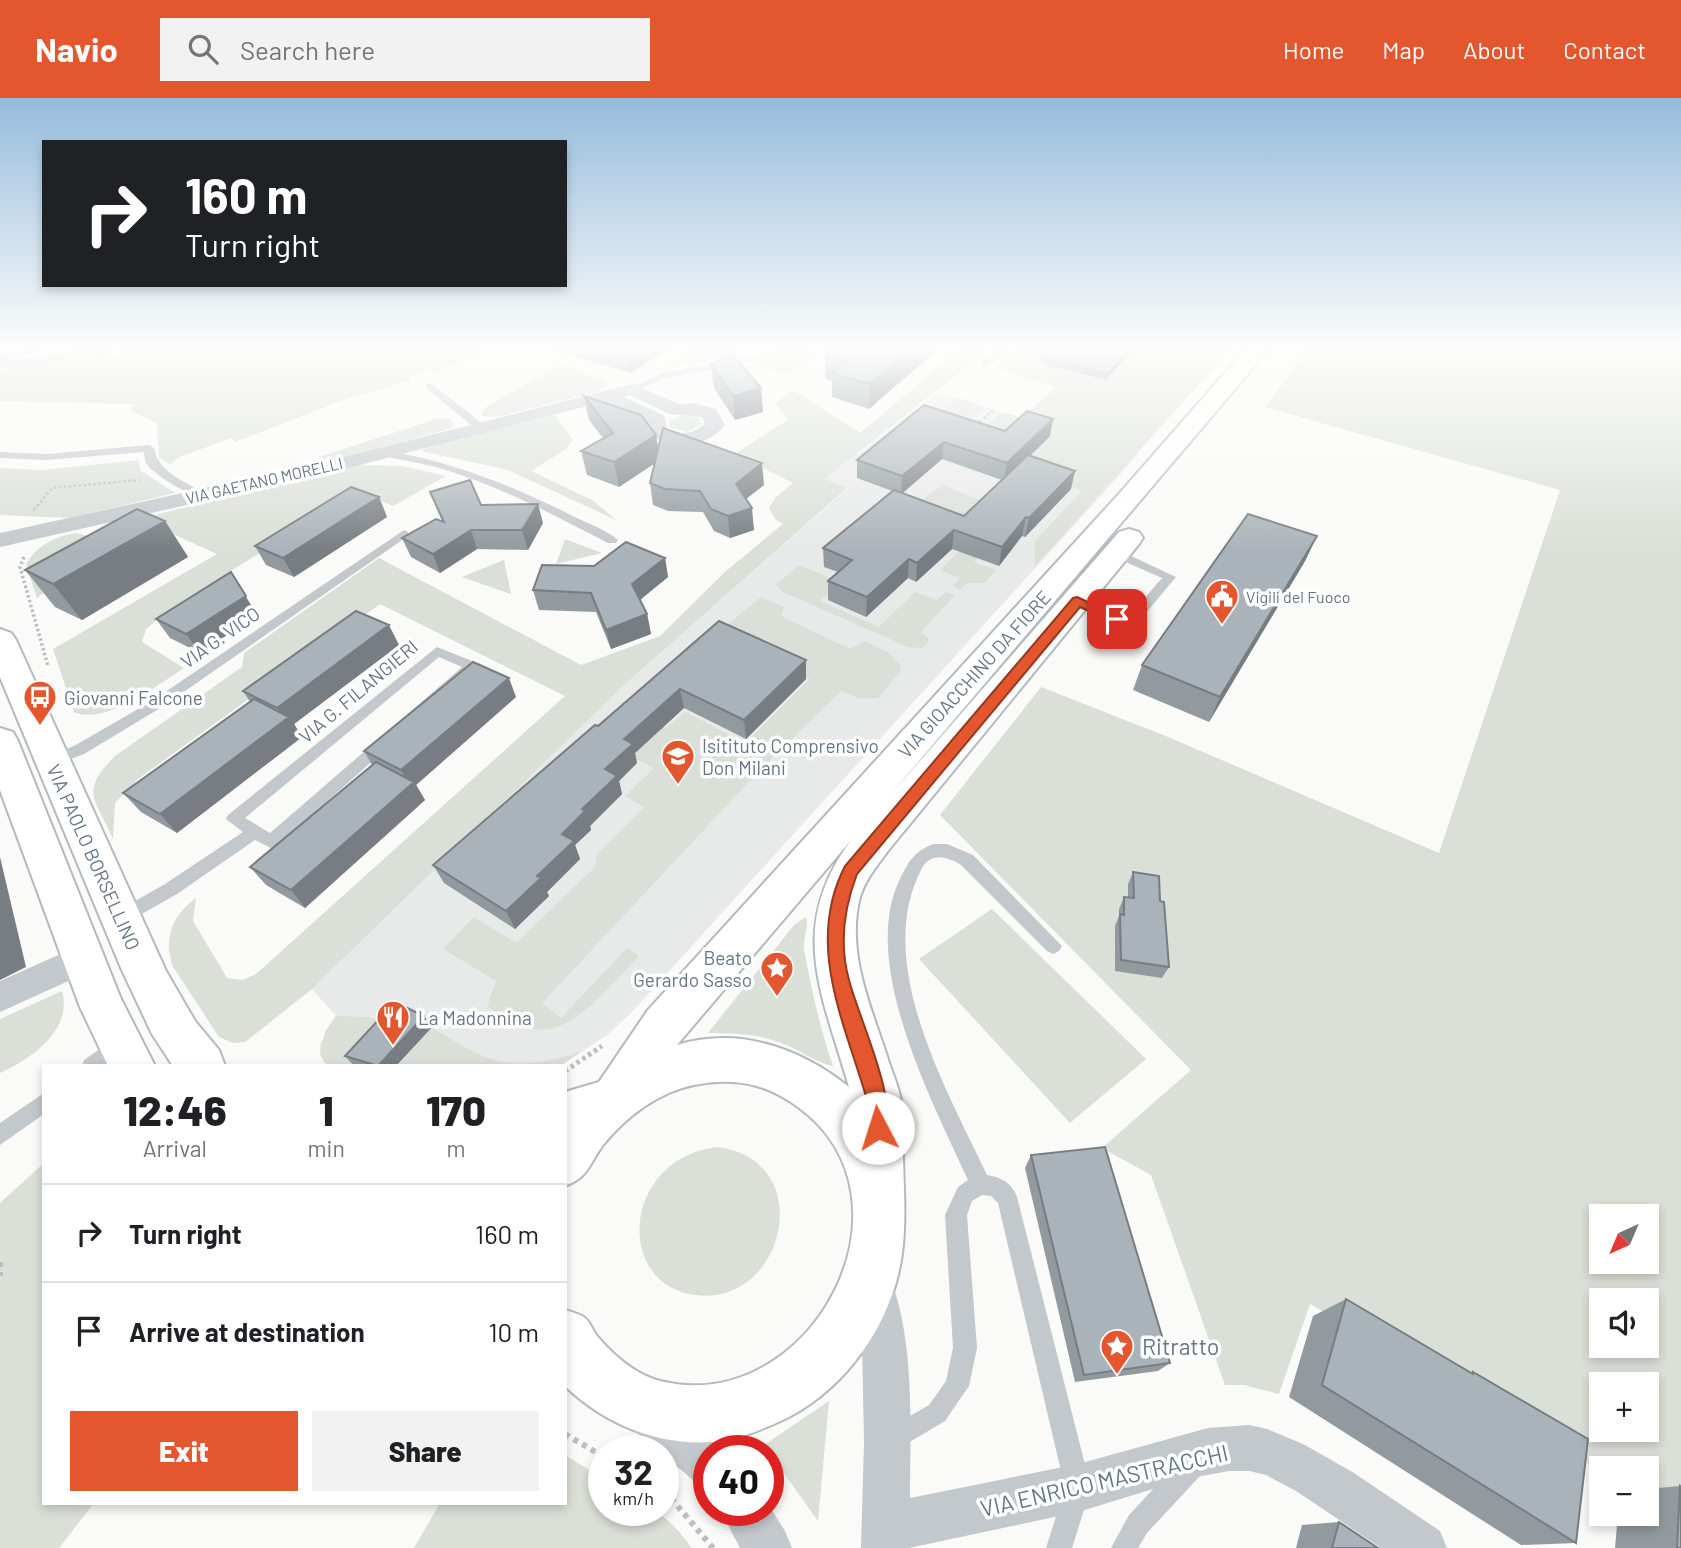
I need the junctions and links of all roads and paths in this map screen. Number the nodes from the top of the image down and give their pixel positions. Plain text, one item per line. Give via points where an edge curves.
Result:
1 (467, 417) edge
2 (522, 417) edge
3 (652, 417) edge
4 (713, 417) edge
5 (985, 417) edge
6 (1200, 417) edge
7 (1228, 417) edge
8 (480, 427) junction
9 (974, 427) edge
10 (383, 453) junction
11 (0, 455) edge
12 (152, 479) dead end
13 (200, 495) junction
14 (27, 517) dead end
15 (45, 532) junction
16 (404, 534) edge
17 (0, 540) edge
18 (612, 540) dead end
19 (1116, 553) junction
20 (0, 558) edge
21 (1077, 601) junction
22 (0, 640) edge
23 (0, 741) edge
24 (52, 761) junction
25 (255, 832) junction
26 (120, 918) junction
27 (1053, 946) dead end
28 (83, 959) junction
29 (0, 997) edge
30 (114, 1059) edge
31 (200, 1064) edge
32 (615, 1100) junction
33 (42, 1104) edge
34 (567, 1114) edge
35 (0, 1135) edge
36 (567, 1158) edge
37 (980, 1184) junction
38 (880, 1210) junction
39 (0, 1262) edge
40 (0, 1276) edge
41 (871, 1280) junction
42 (590, 1368) edge
43 (567, 1435) edge
44 (887, 1443) junction
45 (588, 1448) edge
46 (693, 1451) edge
47 (1205, 1452) junction
48 (1078, 1488) junction
49 (679, 1508) edge
50 (754, 1526) edge
51 (886, 1537) edge
52 (713, 1548) edge
53 (768, 1548) edge
54 (1059, 1548) edge
55 (1124, 1548) edge
56 (1423, 1548) edge

1 - 8 lane
2 - 8 street, VIA GAETANO MORELLI
3 - 4 street via 657,419 657,430 666,436 688,438 715,425
5 - 9 path
6 - 32 street, VIA GIOACCHINO DA FIORE via 664,1025
7 - 19 street, VIA GIOACCHINO DA FIORE
8 - 10 street, VIA GAETANO MORELLI
10 - 13 street, VIA GAETANO MORELLI
10 - 18 lane via 490,480
11 - 13 lane via 47,457 143,447 163,473
12 - 14 path via 52,488
13 - 15 street, VIA GAETANO MORELLI
15 - 17 street, VIA GAETANO MORELLI
15 - 20 street, VIA GAETANO MORELLI
16 - 24 lane, VIA G. VICO via 157,705
19 - 21 street, VIA GIOACCHINO DA FIORE
19 - 21 lane via 1170,577 1130,623
21 - 38 street, VIA GIOACCHINO DA FIORE via 873,841 840,896 834,929 839,977 877,1100
22 - 24 street, VIA PAOLO BORSELLINO
23 - 28 street
24 - 26 street, VIA PAOLO BORSELLINO
25 - 25 lane, VIA G. FILANGIERI via 271,842 472,666 437,651 234,819
25 - 26 lane
26 - 31 street, VIA PAOLO BORSELLINO via 163,1011
27 - 37 lane via 967,860 953,852 940,849 919,859 900,898 894,940 899,981 919,1041
28 - 29 street
28 - 30 street
32 - 34 street
32 - 36 street via 589,1125
32 - 38 street via 640,1083 696,1062 725,1059 781,1069 806,1082 849,1122 864,1148
33 - 35 lane
37 - 44 lane via 965,1194 957,1215 965,1348 957,1386 937,1413
37 - 48 lane via 996,1187 1007,1197
38 - 41 street
39 - 40 path
41 - 42 street via 854,1318 829,1353 796,1382 758,1403 716,1413 674,1413
41 - 44 street via 884,1342
42 - 46 street
43 - 45 path
44 - 51 street
47 - 48 street, VIA ENRICO MASTRACCHI
47 - 55 lane via 1138,1524
47 - 56 street, VIA ENRICO MASTRACCHI via 1249,1448 1286,1460
48 - 51 street, VIA ENRICO MASTRACCHI
48 - 54 lane
49 - 52 path
50 - 53 street

